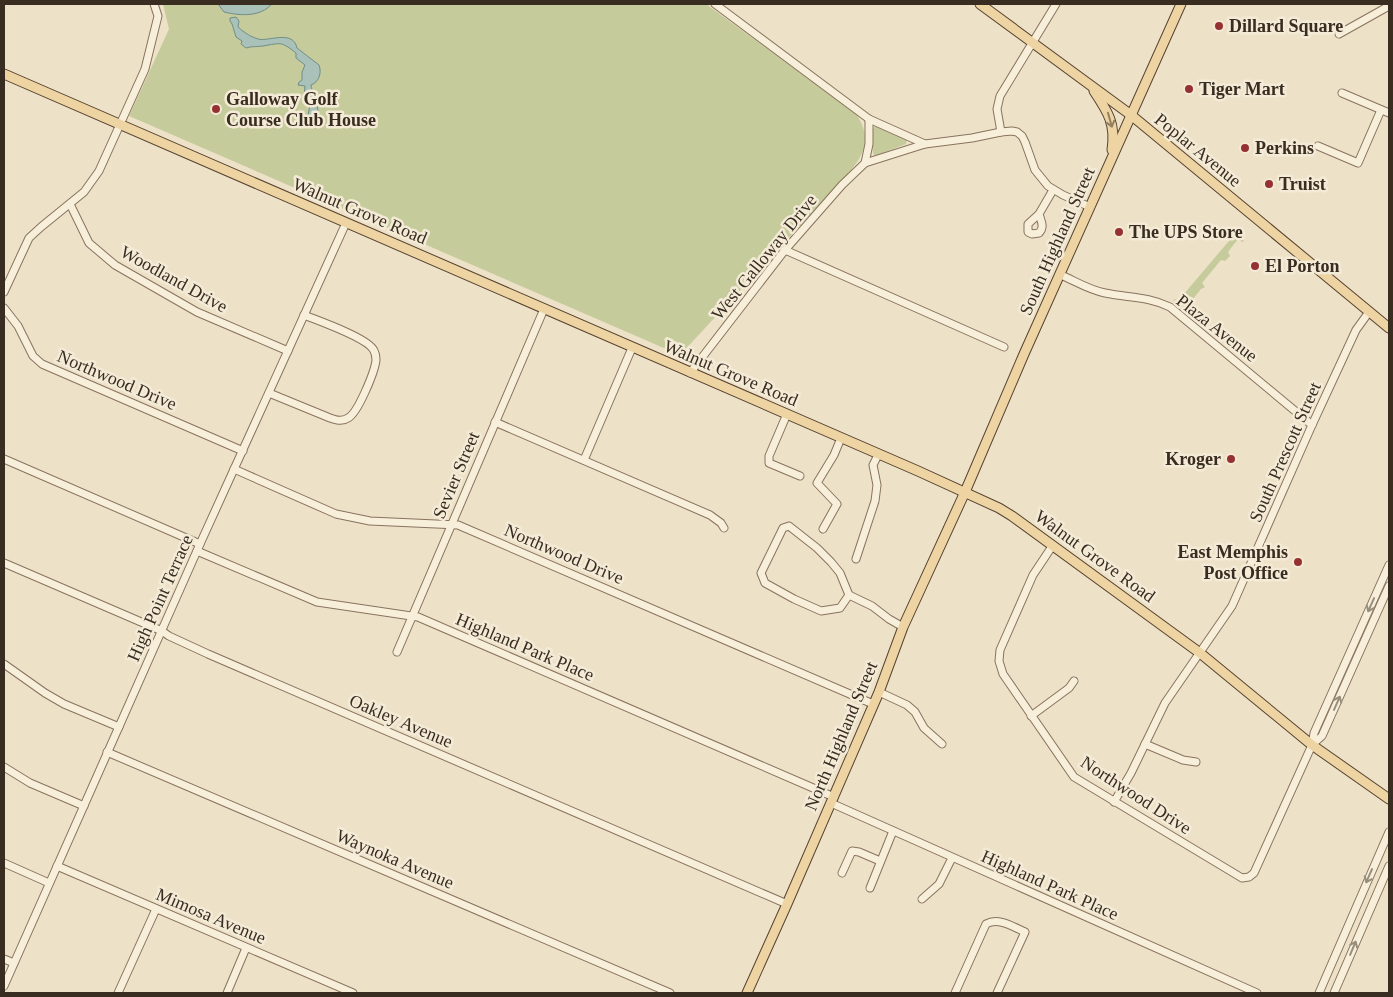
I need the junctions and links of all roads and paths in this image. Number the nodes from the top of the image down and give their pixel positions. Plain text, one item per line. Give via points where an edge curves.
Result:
1 (154, 4) edge
2 (715, 4) edge
3 (980, 4) edge
4 (1056, 4) edge
5 (1181, 4) edge
6 (1389, 6) edge
7 (1339, 34) dead end
8 (1032, 41) junction
9 (4, 74) edge
10 (1088, 83) junction
11 (1342, 93) dead end
12 (1381, 110) junction
13 (1389, 113) edge
14 (1131, 116) junction
15 (869, 119) junction
16 (120, 125) junction
17 (1001, 132) junction
18 (925, 144) junction
19 (1318, 146) dead end
20 (865, 163) junction
21 (1109, 164) junction
22 (1053, 190) junction
23 (70, 204) junction
24 (1090, 207) junction
25 (1039, 214) dead end
26 (346, 223) junction
27 (785, 250) junction
28 (1061, 275) junction
29 (4, 292) edge
30 (4, 308) edge
31 (544, 309) junction
32 (1369, 312) junction
33 (304, 315) junction
34 (1389, 328) edge
35 (1004, 347) dead end
36 (632, 348) junction
37 (288, 351) junction
38 (690, 373) junction
39 (269, 393) junction
40 (787, 414) junction
41 (495, 422) junction
42 (1312, 425) junction
43 (840, 438) junction
44 (243, 450) junction
45 (878, 455) junction
46 (4, 459) edge
47 (584, 460) junction
48 (234, 469) junction
49 (800, 476) dead end
50 (965, 492) junction
51 (451, 524) junction
52 (724, 528) dead end
53 (823, 529) dead end
54 (1053, 545) junction
55 (199, 548) junction
56 (856, 559) dead end
57 (4, 563) edge
58 (1389, 565) edge
59 (1389, 586) edge
60 (848, 595) junction
61 (412, 616) junction
62 (903, 627) junction
63 (162, 631) junction
64 (1353, 646) junction
65 (1361, 649) junction
66 (397, 652) dead end
67 (1200, 653) junction
68 (4, 664) edge
69 (1074, 681) dead end
70 (878, 692) junction
71 (873, 704) junction
72 (1031, 716) junction
73 (119, 727) junction
74 (942, 744) dead end
75 (1145, 744) junction
76 (1312, 745) junction
77 (107, 752) junction
78 (1196, 762) dead end
79 (4, 767) edge
80 (1389, 799) edge
81 (832, 800) junction
82 (1114, 802) junction
83 (84, 806) junction
84 (893, 831) junction
85 (1389, 832) edge
86 (952, 858) junction
87 (880, 861) junction
88 (4, 863) edge
89 (57, 866) junction
90 (1389, 866) edge
91 (842, 873) dead end
92 (49, 883) junction
93 (870, 888) dead end
94 (922, 899) dead end
95 (1358, 902) junction
96 (787, 904) junction
97 (1371, 907) junction
98 (156, 908) junction
99 (246, 948) junction
100 (4, 959) edge
101 (14, 963) junction
102 (4, 986) edge
103 (750, 992) edge
104 (118, 993) edge
105 (227, 993) edge
106 (353, 993) edge
107 (670, 993) edge
108 (955, 993) edge
109 (997, 993) edge
110 (1257, 993) edge
111 (1319, 993) edge
112 (1334, 993) edge

1 - 16 street via 158,16 152,47
2 - 15 street
3 - 8 main road, Poplar Avenue
4 - 8 street
5 - 14 main road, South Highland Street
6 - 7 street
8 - 10 main road, Poplar Avenue
8 - 17 street via 1000,96 997,115
9 - 16 main road, Walnut Grove Road
10 - 14 main road, Poplar Avenue
10 -> 21 main road via 1112,121
11 - 12 street
12 - 13 street
12 - 19 street via 1358,163
14 - 21 main road, South Highland Street
14 - 32 main road, Poplar Avenue
15 - 18 street
15 - 20 street
16 - 23 street via 99,171
16 - 26 main road, Walnut Grove Road
17 - 18 street, West Galloway Drive
17 - 22 street via 1012,131 1022,136 1035,170
18 - 20 street, West Galloway Drive
20 - 27 street, West Galloway Drive
21 - 24 main road, South Highland Street
22 - 24 street
22 - 25 street
23 - 29 street via 29,238
23 - 37 street, Woodland Drive via 89,243 115,265 192,310
24 - 28 main road, South Highland Street
26 - 31 main road, Walnut Grove Road
26 - 33 street, High Point Terrace
27 - 35 street
27 - 38 street, West Galloway Drive
28 - 42 street, Plaza Avenue via 1103,293 1146,298 1170,307
28 - 50 main road, South Highland Street
30 - 44 street, Northwood Drive via 18,326 33,356 42,364
31 - 36 main road, Walnut Grove Road
31 - 41 street, Sevier Street
32 - 34 main road, Poplar Avenue
32 - 42 street, South Prescott Street via 1356,330
33 - 37 street, High Point Terrace
33 - 39 street via 365,342 373,350 374,367 357,409 344,420 330,418
36 - 38 main road, Walnut Grove Road
36 - 47 street
37 - 39 street, High Point Terrace
38 - 40 main road, Walnut Grove Road
39 - 44 street, High Point Terrace
40 - 43 main road, Walnut Grove Road
40 - 49 street via 769,462
41 - 47 street
41 - 51 street, Sevier Street
42 - 67 street, South Prescott Street via 1232,606
43 - 45 main road, Walnut Grove Road
43 - 53 street via 817,483 837,504
44 - 48 street, High Point Terrace
45 - 50 main road, Walnut Grove Road
45 - 56 street via 873,466 877,485 875,501
46 - 55 street, Highland Park Place
47 - 52 street via 710,515
48 - 51 street, Northwood Drive via 350,518
48 - 55 street, High Point Terrace
50 - 54 main road, Walnut Grove Road via 1004,511
50 - 62 main road, North Highland Street
51 - 61 street, Sevier Street
51 - 71 street, Northwood Drive
54 - 67 main road, Walnut Grove Road
54 - 72 street, Northwood Drive via 1033,576 1000,650 1003,674
55 - 61 street, Highland Park Place via 317,602
55 - 63 street, High Point Terrace
57 - 63 street, Oakley Avenue
58 -> 64 street
59 - 65 street
60 - 60 street via 840,573 831,562 789,526 783,528 760,573 765,584 822,611 840,608
60 - 62 street via 872,606
61 - 66 street, Sevier Street
61 - 81 street, Highland Park Place
62 - 70 main road, North Highland Street
63 - 73 street, High Point Terrace
63 - 96 street, Oakley Avenue via 208,654
64 - 65 street
64 - 76 street via 1314,733
76 -> 65 street via 1322,736
67 - 75 street, South Prescott Street via 1166,703
67 - 76 main road, Walnut Grove Road
68 - 73 street via 64,704
69 - 72 street
70 - 71 main road, North Highland Street
70 - 74 street via 915,712 924,728
71 - 81 main road, North Highland Street
72 - 82 street, Northwood Drive via 1074,777
73 - 77 street, High Point Terrace
75 - 78 street via 1182,760
75 - 82 street, South Prescott Street
76 - 80 main road, Walnut Grove Road
76 - 82 street, Northwood Drive via 1254,873 1249,877 1242,878
77 - 83 street, High Point Terrace
77 - 107 street, Waynoka Avenue
79 - 83 street via 30,783
81 - 84 street, Highland Park Place
81 - 96 main road, North Highland Street
83 - 89 street, High Point Terrace
84 - 86 street, Highland Park Place
84 - 87 street
85 -> 95 street
86 - 94 street via 939,884
86 - 110 street, Highland Park Place
87 - 91 street via 852,851
87 - 93 street
88 - 92 street
89 - 92 street, High Point Terrace
89 - 98 street, Mimosa Avenue
90 - 97 street
92 - 101 street, High Point Terrace
95 - 97 street
95 - 111 street
96 - 103 main road, North Highland Street
112 -> 97 street
98 - 99 street, Mimosa Avenue
98 - 104 street
99 - 105 street
99 - 106 street, Mimosa Avenue
100 - 101 street
101 - 102 street, High Point Terrace
108 - 109 street via 986,924 1000,921 1025,932

